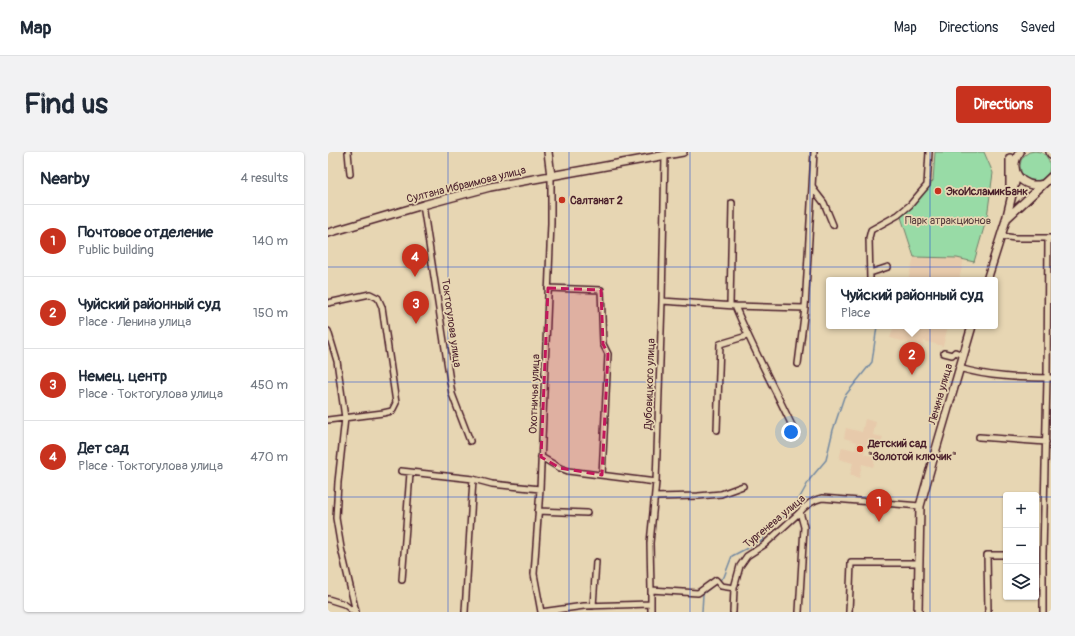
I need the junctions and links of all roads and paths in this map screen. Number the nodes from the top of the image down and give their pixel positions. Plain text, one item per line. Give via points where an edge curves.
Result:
1 (348, 152) edge
2 (548, 152) edge
3 (683, 152) edge
4 (814, 152) edge
5 (929, 152) edge
6 (1020, 152) edge
7 (1009, 155) edge
8 (665, 156) junction
9 (1016, 172) junction
10 (350, 174) dead end
11 (551, 176) junction
12 (1049, 180) edge
13 (812, 184) junction
14 (732, 203) dead end
15 (423, 205) junction
16 (1009, 206) junction
17 (1006, 220) junction
18 (833, 225) dead end
19 (328, 233) edge
20 (1001, 236) junction
21 (1049, 238) edge
22 (888, 267) dead end
23 (870, 273) junction
24 (870, 277) edge
25 (988, 277) edge
26 (548, 288) junction
27 (662, 301) junction
28 (328, 303) edge
29 (732, 306) junction
30 (805, 308) junction
31 (971, 329) edge
32 (328, 331) edge
33 (747, 336) junction
34 (944, 353) dead end
35 (963, 355) junction
36 (798, 364) dead end
37 (959, 368) junction
38 (1049, 378) edge
39 (345, 418) junction
40 (328, 420) edge
41 (717, 430) dead end
42 (796, 434) dead end
43 (1048, 435) edge
44 (979, 437) dead end
45 (470, 441) dead end
46 (1046, 442) junction
47 (541, 457) junction
48 (401, 471) dead end
49 (410, 473) junction
50 (602, 475) junction
51 (473, 480) junction
52 (656, 482) junction
53 (743, 486) dead end
54 (540, 489) junction
55 (655, 497) junction
56 (920, 506) junction
57 (538, 512) junction
58 (800, 512) junction
59 (587, 513) dead end
60 (1039, 554) edge
61 (1043, 554) junction
62 (1003, 555) edge
63 (596, 562) dead end
64 (919, 563) junction
65 (402, 580) dead end
66 (734, 588) junction
67 (651, 590) junction
68 (328, 599) edge
69 (651, 604) junction
70 (593, 606) junction
71 (355, 612) edge
72 (465, 612) edge
73 (541, 612) edge
74 (651, 612) edge
75 (733, 612) edge
76 (799, 612) edge
77 (848, 612) edge
78 (918, 612) edge
79 (988, 612) edge
80 (1043, 612) edge

1 - 10 street
2 - 11 main road
3 - 8 main road, Султана Ибраимова улица
4 - 13 street
5 - 23 street via 927,184 898,215 871,230
6 - 9 main road via 1015,160
7 - 9 main road
7 - 16 main road
8 - 11 main road, Султана Ибраимова улица
8 - 27 street, Дубовицкого улица
9 - 12 main road via 1027,184 1036,185
9 - 16 main road
11 - 15 main road, Султана Ибраимова улица via 490,187
11 - 26 street, Охотничья улица via 552,223
12 - 17 main road
13 - 18 street via 824,203
13 - 30 street
14 - 29 street
15 - 19 main road, Султана Ибраимова улица
15 - 45 street, Токтогулова улица via 452,394
16 - 17 main road
17 - 20 main road
20 - 21 street
20 - 25 main road
21 - 38 street
22 - 23 street
23 - 24 street
26 - 47 street, Охотничья улица
26 - 50 street via 601,290 603,344 608,354
27 - 29 street
27 - 52 street, Дубовицкого улица
28 - 39 street via 370,294 378,298 382,307 390,360 396,403 392,411
29 - 30 street
29 - 33 street
30 - 36 street
31 - 35 main road, Ленина улица
32 - 39 street via 336,361
33 - 41 street via 720,344
33 - 42 street
34 - 35 street via 952,355 955,352
35 - 37 main road, Ленина улица
37 - 38 street via 1003,376
37 - 56 main road, Ленина улица
38 - 43 street
39 - 40 street
39 - 71 street via 336,518
43 - 46 street
44 - 46 street
46 - 61 street
47 - 50 street via 568,472
47 - 54 street, Охотничья улица
48 - 49 street
49 - 51 street
49 - 65 street
50 - 52 street
51 - 54 street
51 - 72 street
52 - 55 street, Дубовицкого улица
53 - 55 street via 721,494
54 - 57 street, Охотничья улица
55 - 67 street, Дубовицкого улица via 650,543
56 - 58 street, Тургенева улица via 822,498 808,504
56 - 64 main road, Ленина улица
57 - 59 street
57 - 73 street, Охотничья улица via 534,574
58 - 66 street, Тургенева улица via 764,545 747,556 740,566
58 - 76 street via 804,527
60 - 61 street
61 - 80 street
62 - 79 street via 987,555
63 - 70 street
64 - 77 street via 851,563
64 - 78 main road, Ленина улица
66 - 67 street via 721,586 716,580 698,593
66 - 75 street, Тургенева улица
67 - 69 street, Дубовицкого улица
68 - 71 street via 344,604
69 - 70 street, Охотничья улица
69 - 74 street, Дубовицкого улица
70 - 73 street, Охотничья улица

